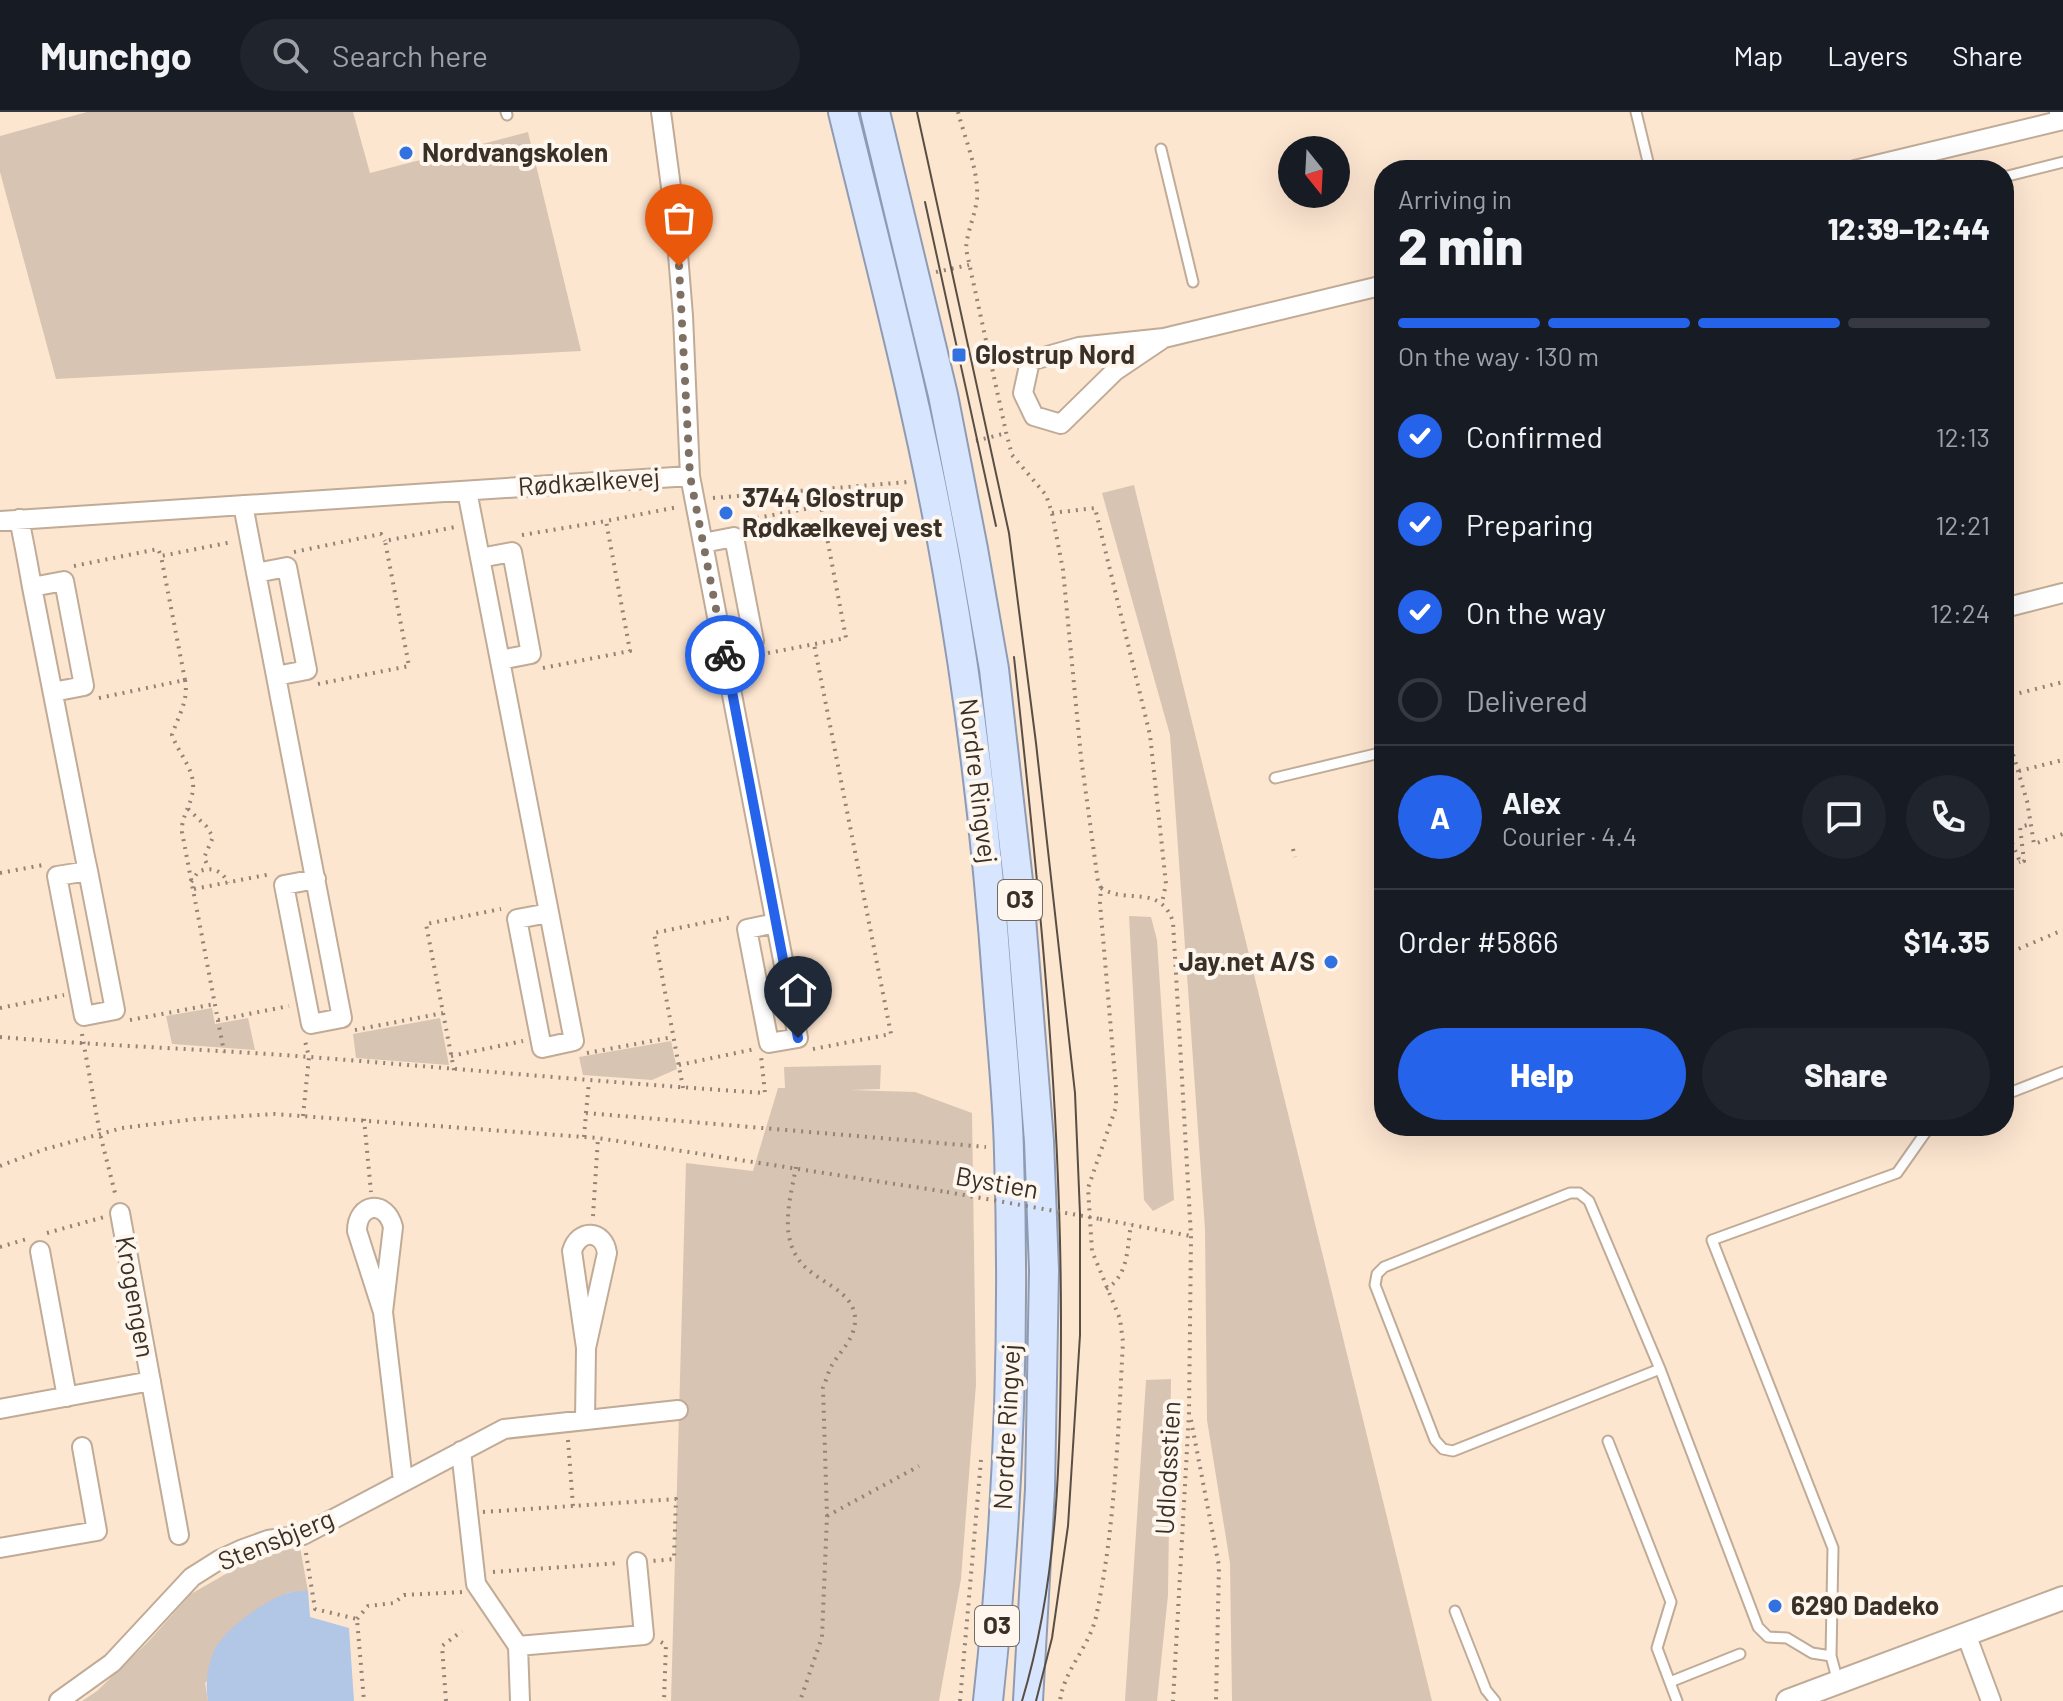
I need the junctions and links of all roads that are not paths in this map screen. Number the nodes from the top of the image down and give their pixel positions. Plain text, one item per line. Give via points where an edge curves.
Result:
1 (661, 112) edge
2 (843, 112) edge
3 (875, 112) edge
4 (1636, 112) edge
5 (2061, 112) edge
6 (2063, 119) edge
7 (1161, 149) dead end
8 (1648, 160) edge
9 (1896, 160) edge
10 (2063, 162) edge
11 (2014, 174) edge
12 (1193, 282) dead end
13 (1374, 287) edge
14 (1164, 338) junction
15 (690, 476) junction
16 (467, 491) junction
17 (243, 505) junction
18 (19, 519) junction
19 (0, 521) edge
20 (702, 536) junction
21 (479, 551) junction
22 (255, 566) junction
23 (32, 587) junction
24 (2063, 593) edge
25 (2014, 605) edge
26 (725, 654) junction
27 (501, 668) junction
28 (278, 684) junction
29 (53, 692) junction
30 (1374, 754) edge
31 (1275, 778) dead end
32 (88, 871) junction
33 (314, 872) junction
34 (549, 913) junction
35 (775, 916) junction
36 (2063, 1072) edge
37 (2014, 1091) edge
38 (1923, 1136) edge
39 (120, 1213) road end
40 (38, 1241) road end
41 (383, 1312) junction
42 (586, 1348) junction
43 (1660, 1369) junction
44 (151, 1381) junction
45 (67, 1397) junction
46 (0, 1409) edge
47 (678, 1410) dead end
48 (575, 1421) junction
49 (1608, 1441) dead end
50 (82, 1447) dead end
51 (461, 1451) junction
52 (403, 1481) junction
53 (179, 1535) dead end
54 (0, 1548) edge
55 (637, 1562) road end
56 (2063, 1598) edge
57 (1455, 1611) dead end
58 (1966, 1634) junction
59 (518, 1646) junction
60 (1740, 1654) dead end
61 (1831, 1656) junction
62 (1670, 1682) junction
63 (1838, 1682) junction
64 (59, 1701) edge
65 (520, 1701) edge
66 (988, 1701) edge
67 (1028, 1701) edge
68 (1495, 1701) edge
69 (1677, 1701) edge
70 (1788, 1701) edge
71 (1991, 1701) edge

1 - 15 street via 683,316
2 - 66 main road, Nordre Ringvej / O3 via 910,383 947,567 990,876 1009,1150 1012,1313 999,1609
3 - 67 main road, Nordre Ringvej / O3 via 943,395 973,549 994,669 1018,881 1044,1270 1040,1489
4 - 8 lane
5 - 6 street
6 - 9 street
7 - 12 lane
10 - 11 lane
13 - 14 street
14 - 14 street via 1115,371 1061,424 1034,416 1023,393 1030,361 1079,347
15 - 16 street, Rødkælkevej
15 - 20 street, Rødkælkevej
16 - 17 street, Rødkælkevej
16 - 21 street
17 - 18 street, Rødkælkevej
17 - 22 street
18 - 19 street, Rødkælkevej
18 - 23 street
20 - 26 street, Rødkælkevej
20 - 26 street via 734,537 754,641
21 - 27 street
21 - 27 street via 512,552 531,654
22 - 28 street
22 - 28 street via 287,567 299,626 307,670
23 - 29 street
23 - 29 street via 64,581 70,611 84,686
24 - 25 street
26 - 35 street, Rødkælkevej
27 - 34 street
28 - 33 street
29 - 32 street
30 - 31 lane
32 - 32 street via 115,1010 84,1016 57,876
33 - 33 street via 284,885 311,1024 342,1018
34 - 34 street via 517,919 542,1048 574,1041
35 - 35 street, Rødkælkevej via 747,929 769,1043 798,1038
36 - 37 lane
38 - 61 lane via 1897,1173 1712,1240 1833,1548
39 - 44 street, Krogengen
40 - 45 street
41 - 41 street via 393,1227 383,1209 373,1208 363,1212 357,1231
41 - 52 street
42 - 42 street via 607,1253 606,1244 592,1234 582,1235 572,1251
42 - 48 street
43 - 43 lane via 1589,1201 1579,1193 1377,1274 1375,1285 1443,1449 1453,1451
43 - 61 lane via 1758,1627 1768,1637 1787,1638 1812,1653
44 - 45 street, Krogengen
44 - 53 street, Krogengen
45 - 46 street, Krogengen
47 - 48 street, Stensbjerg
48 - 51 street, Stensbjerg via 504,1429
49 - 62 lane via 1671,1602 1657,1648
50 - 54 street via 97,1531
51 - 52 street, Stensbjerg
51 - 59 street via 475,1578
52 - 64 street, Stensbjerg via 303,1535 243,1549 192,1577 112,1663
55 - 59 street via 644,1635
56 - 58 street
57 - 68 lane
58 - 63 street
58 - 71 street
59 - 65 street
60 - 62 lane
61 - 63 lane
62 - 69 lane
63 - 70 street

